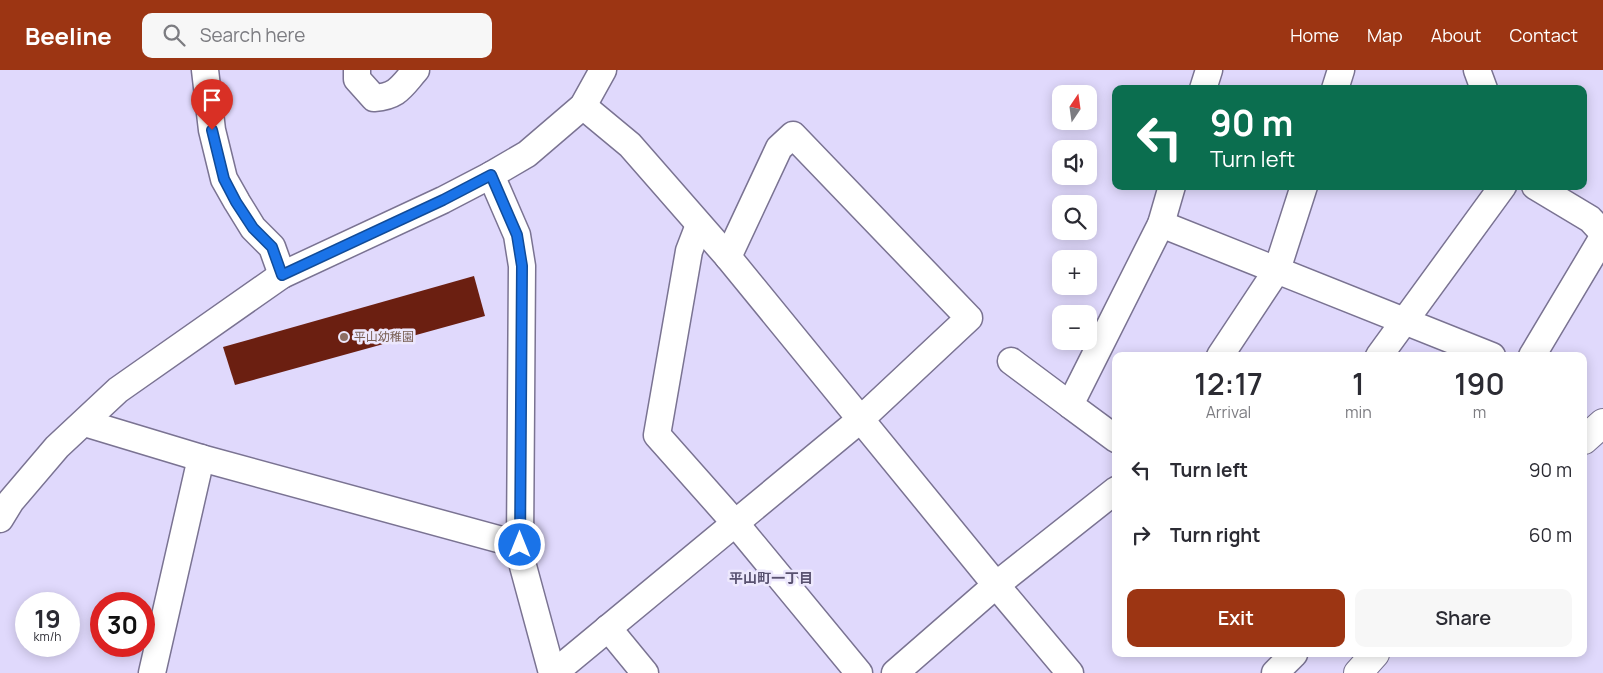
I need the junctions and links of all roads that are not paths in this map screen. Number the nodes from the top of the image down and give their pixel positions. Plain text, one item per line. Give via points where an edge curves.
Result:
1 (205, 70) edge
2 (358, 70) edge
3 (416, 70) edge
4 (603, 70) edge
5 (1209, 70) edge
6 (1341, 70) edge
7 (1478, 70) edge
8 (1204, 85) edge
9 (1336, 85) edge
10 (1483, 85) edge
11 (583, 106) junction
12 (491, 175) junction
13 (1171, 190) edge
14 (1303, 190) edge
15 (1500, 190) edge
16 (1542, 190) edge
17 (1161, 224) junction
18 (699, 225) junction
19 (1603, 233) edge
20 (1603, 237) edge
21 (728, 257) junction
22 (1277, 270) junction
23 (282, 275) junction
24 (1404, 321) junction
25 (1223, 352) edge
26 (1382, 352) edge
27 (1482, 352) edge
28 (1534, 352) edge
29 (1011, 361) dead end
30 (1070, 405) junction
31 (861, 419) junction
32 (85, 423) junction
33 (1603, 423) edge
34 (1112, 436) edge
35 (1587, 437) edge
36 (202, 458) junction
37 (1112, 493) edge
38 (0, 519) edge
39 (736, 524) junction
40 (520, 545) junction
41 (996, 585) junction
42 (608, 628) junction
43 (1291, 657) edge
44 (152, 673) edge
45 (553, 673) edge
46 (645, 673) edge
47 (859, 673) edge
48 (895, 673) edge
49 (1070, 673) edge
50 (1276, 673) edge

1 - 23 street via 212,130 224,179 253,228 272,247
2 - 3 street via 358,78 374,98 396,93
4 - 11 street
5 - 8 street
6 - 9 street
7 - 10 street
11 - 12 street via 527,154
11 - 18 street via 630,145
12 - 23 street
12 - 40 street via 517,235 522,266
13 - 17 street
14 - 22 street
15 - 24 street
16 - 19 street via 1590,219
17 - 22 street
17 - 30 street
18 - 21 street
18 - 39 street via 689,251 657,435
20 - 28 street
21 - 31 street
21 - 31 street via 779,148 793,134 969,318
22 - 24 street
22 - 25 street
23 - 32 street via 118,390
24 - 26 street
24 - 27 street
29 - 30 street
30 - 34 street
31 - 39 street
31 - 41 street
32 - 36 street
32 - 38 street via 57,447 11,501
33 - 35 street
36 - 40 street
36 - 44 street
37 - 41 street
39 - 42 street
39 - 47 street
40 - 45 street
41 - 48 street
41 - 49 street
42 - 45 street
42 - 46 street
43 - 50 street

